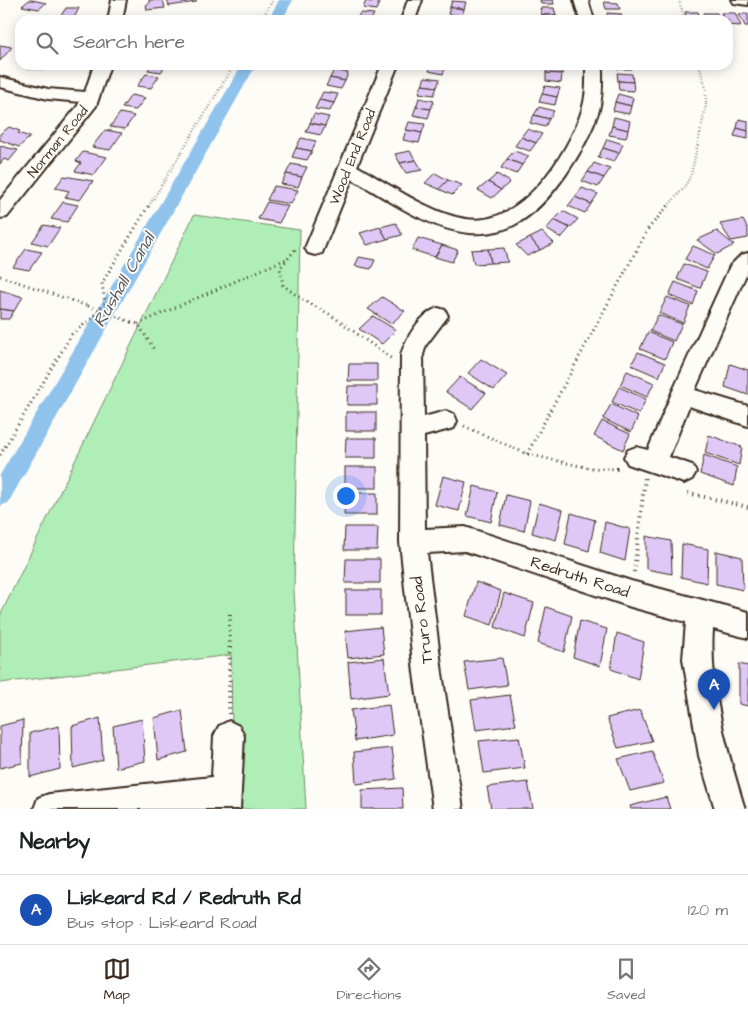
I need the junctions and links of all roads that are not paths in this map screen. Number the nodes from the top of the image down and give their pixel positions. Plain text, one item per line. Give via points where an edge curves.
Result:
1 (120, 0) edge
2 (416, 0) edge
3 (581, 0) edge
4 (739, 0) edge
5 (748, 1) edge
6 (116, 15) edge
7 (410, 15) edge
8 (586, 15) edge
9 (100, 70) edge
10 (388, 70) edge
11 (594, 70) edge
12 (0, 82) edge
13 (92, 98) junction
14 (349, 169) junction
15 (0, 212) edge
16 (315, 248) road end
17 (748, 260) edge
18 (437, 316) dead end
19 (682, 395) junction
20 (748, 416) edge
21 (446, 422) road end
22 (414, 429) junction
23 (684, 481) road end
24 (413, 542) junction
25 (700, 614) junction
26 (748, 624) edge
27 (229, 736) road end
28 (225, 800) edge
29 (49, 809) edge
30 (448, 809) edge
31 (730, 809) edge

1 - 6 street
2 - 7 street
3 - 8 street
4 - 5 street
9 - 13 street, Norman Road
10 - 14 street, Wood End Road
11 - 14 street via 594,97 583,129 556,175 532,202 508,221 466,226 442,218
12 - 13 street via 48,94
13 - 15 street, Norman Road
14 - 16 street, Wood End Road
17 - 19 street via 740,266
18 - 22 street, Truro Road via 414,346
19 - 20 street
19 - 23 street via 646,463
21 - 22 street
22 - 24 street, Truro Road
24 - 25 street, Redruth Road via 465,539
24 - 30 street, Truro Road
25 - 26 street, Redruth Road
25 - 31 street via 697,659 714,756
27 - 28 street
28 - 29 street

